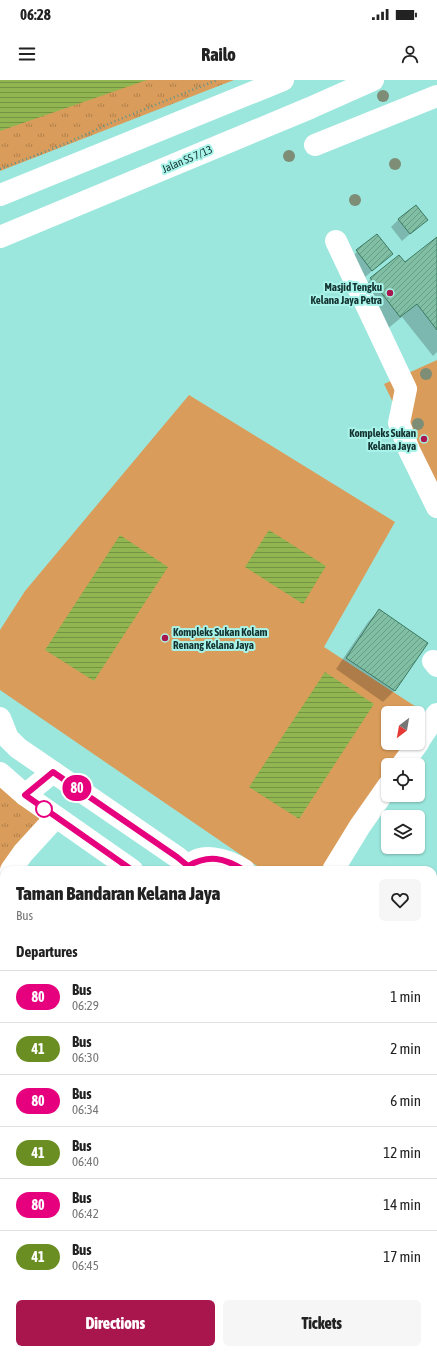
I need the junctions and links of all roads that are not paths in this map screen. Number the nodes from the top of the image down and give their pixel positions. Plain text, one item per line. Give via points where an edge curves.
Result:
1 (283, 80) edge
2 (373, 80) edge
3 (437, 96) edge
4 (315, 145) dead end
5 (0, 195) edge
6 (0, 238) edge
7 (336, 241) dead end
8 (437, 507) edge
9 (437, 714) edge
10 (0, 718) edge
11 (425, 732) edge
12 (53, 772) junction
13 (0, 773) edge
14 (25, 795) junction
15 (381, 796) edge
16 (56, 817) junction
17 (13, 866) edge
18 (126, 866) edge
19 (185, 866) edge
20 (191, 866) edge
21 (238, 866) edge
22 (335, 866) edge

1 - 5 street
2 - 6 street, Jalan SS 7/13
3 - 4 street
7 - 8 street via 406,389 399,423 409,450
9 - 11 street
10 - 12 street via 8,738
12 - 14 street
12 - 19 street via 177,857
13 - 14 street
14 - 16 street
15 - 22 street
16 - 17 street
16 - 18 street
20 - 21 street via 198,860 211,858

